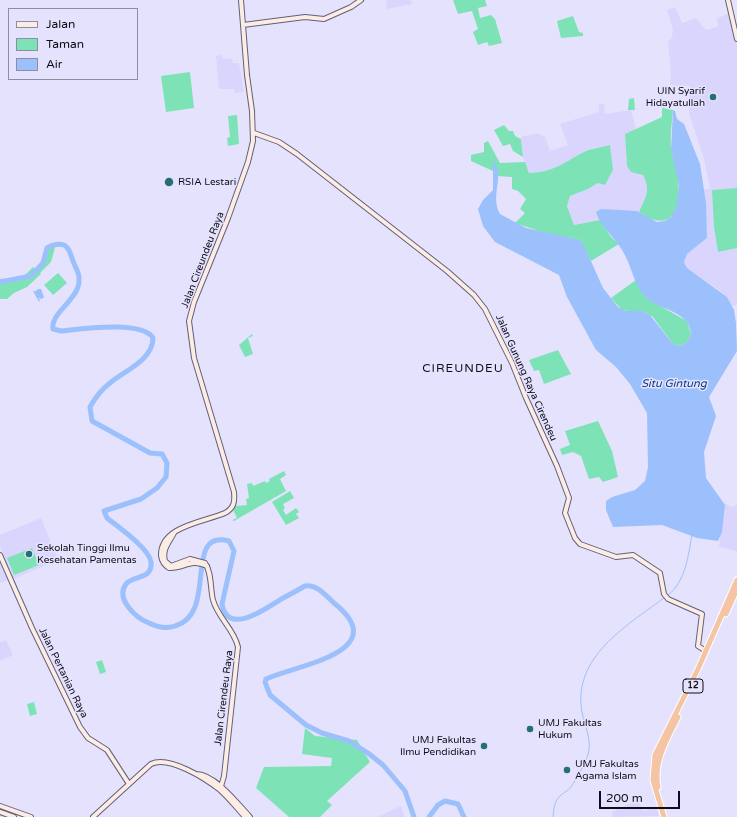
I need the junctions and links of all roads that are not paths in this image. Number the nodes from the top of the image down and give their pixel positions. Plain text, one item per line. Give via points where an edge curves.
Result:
1 (241, 0) edge
2 (361, 0) edge
3 (728, 0) edge
4 (243, 25) junction
5 (737, 39) edge
6 (254, 133) junction
7 (174, 533) joint
8 (0, 555) edge
9 (737, 580) edge
10 (737, 589) edge
11 (706, 651) junction
12 (129, 784) junction
13 (220, 788) junction
14 (0, 806) edge
15 (0, 812) edge
16 (14, 817) edge
17 (30, 817) edge
18 (93, 817) edge
19 (246, 817) edge
20 (250, 817) edge
21 (664, 817) edge
22 (667, 817) edge

1 - 4 main road, Jalan Cireundeu Raya
2 - 4 main road via 324,19 305,17
3 - 5 main road
4 - 6 main road, Jalan Cireundeu Raya
6 - 7 main road, Jalan Cireundeu Raya via 248,162 200,285 189,321 194,358 235,502 225,513
6 - 11 main road, Jalan Gunung Raya Cirendeu via 279,142 297,154 407,239 481,303 512,363 559,473 569,498 565,513 576,539 580,544 616,557 631,554 636,556 660,574 666,597 702,614 698,646
7 - 13 main road, Jalan Cirendeu Raya via 169,535 163,546 161,560 169,568 197,562 204,564 213,601 235,635 238,647
8 - 12 main road, Jalan Pertanian Raya via 80,727 88,738 106,750
9 - 11 highway, 12
10 - 22 highway, 12 via 658,762 657,785
11 - 21 highway, 12 via 654,760 654,783
12 - 13 main road via 151,764 157,762 180,767
12 - 18 main road
13 - 19 main road
13 - 20 main road
14 - 17 main road
15 - 16 main road

